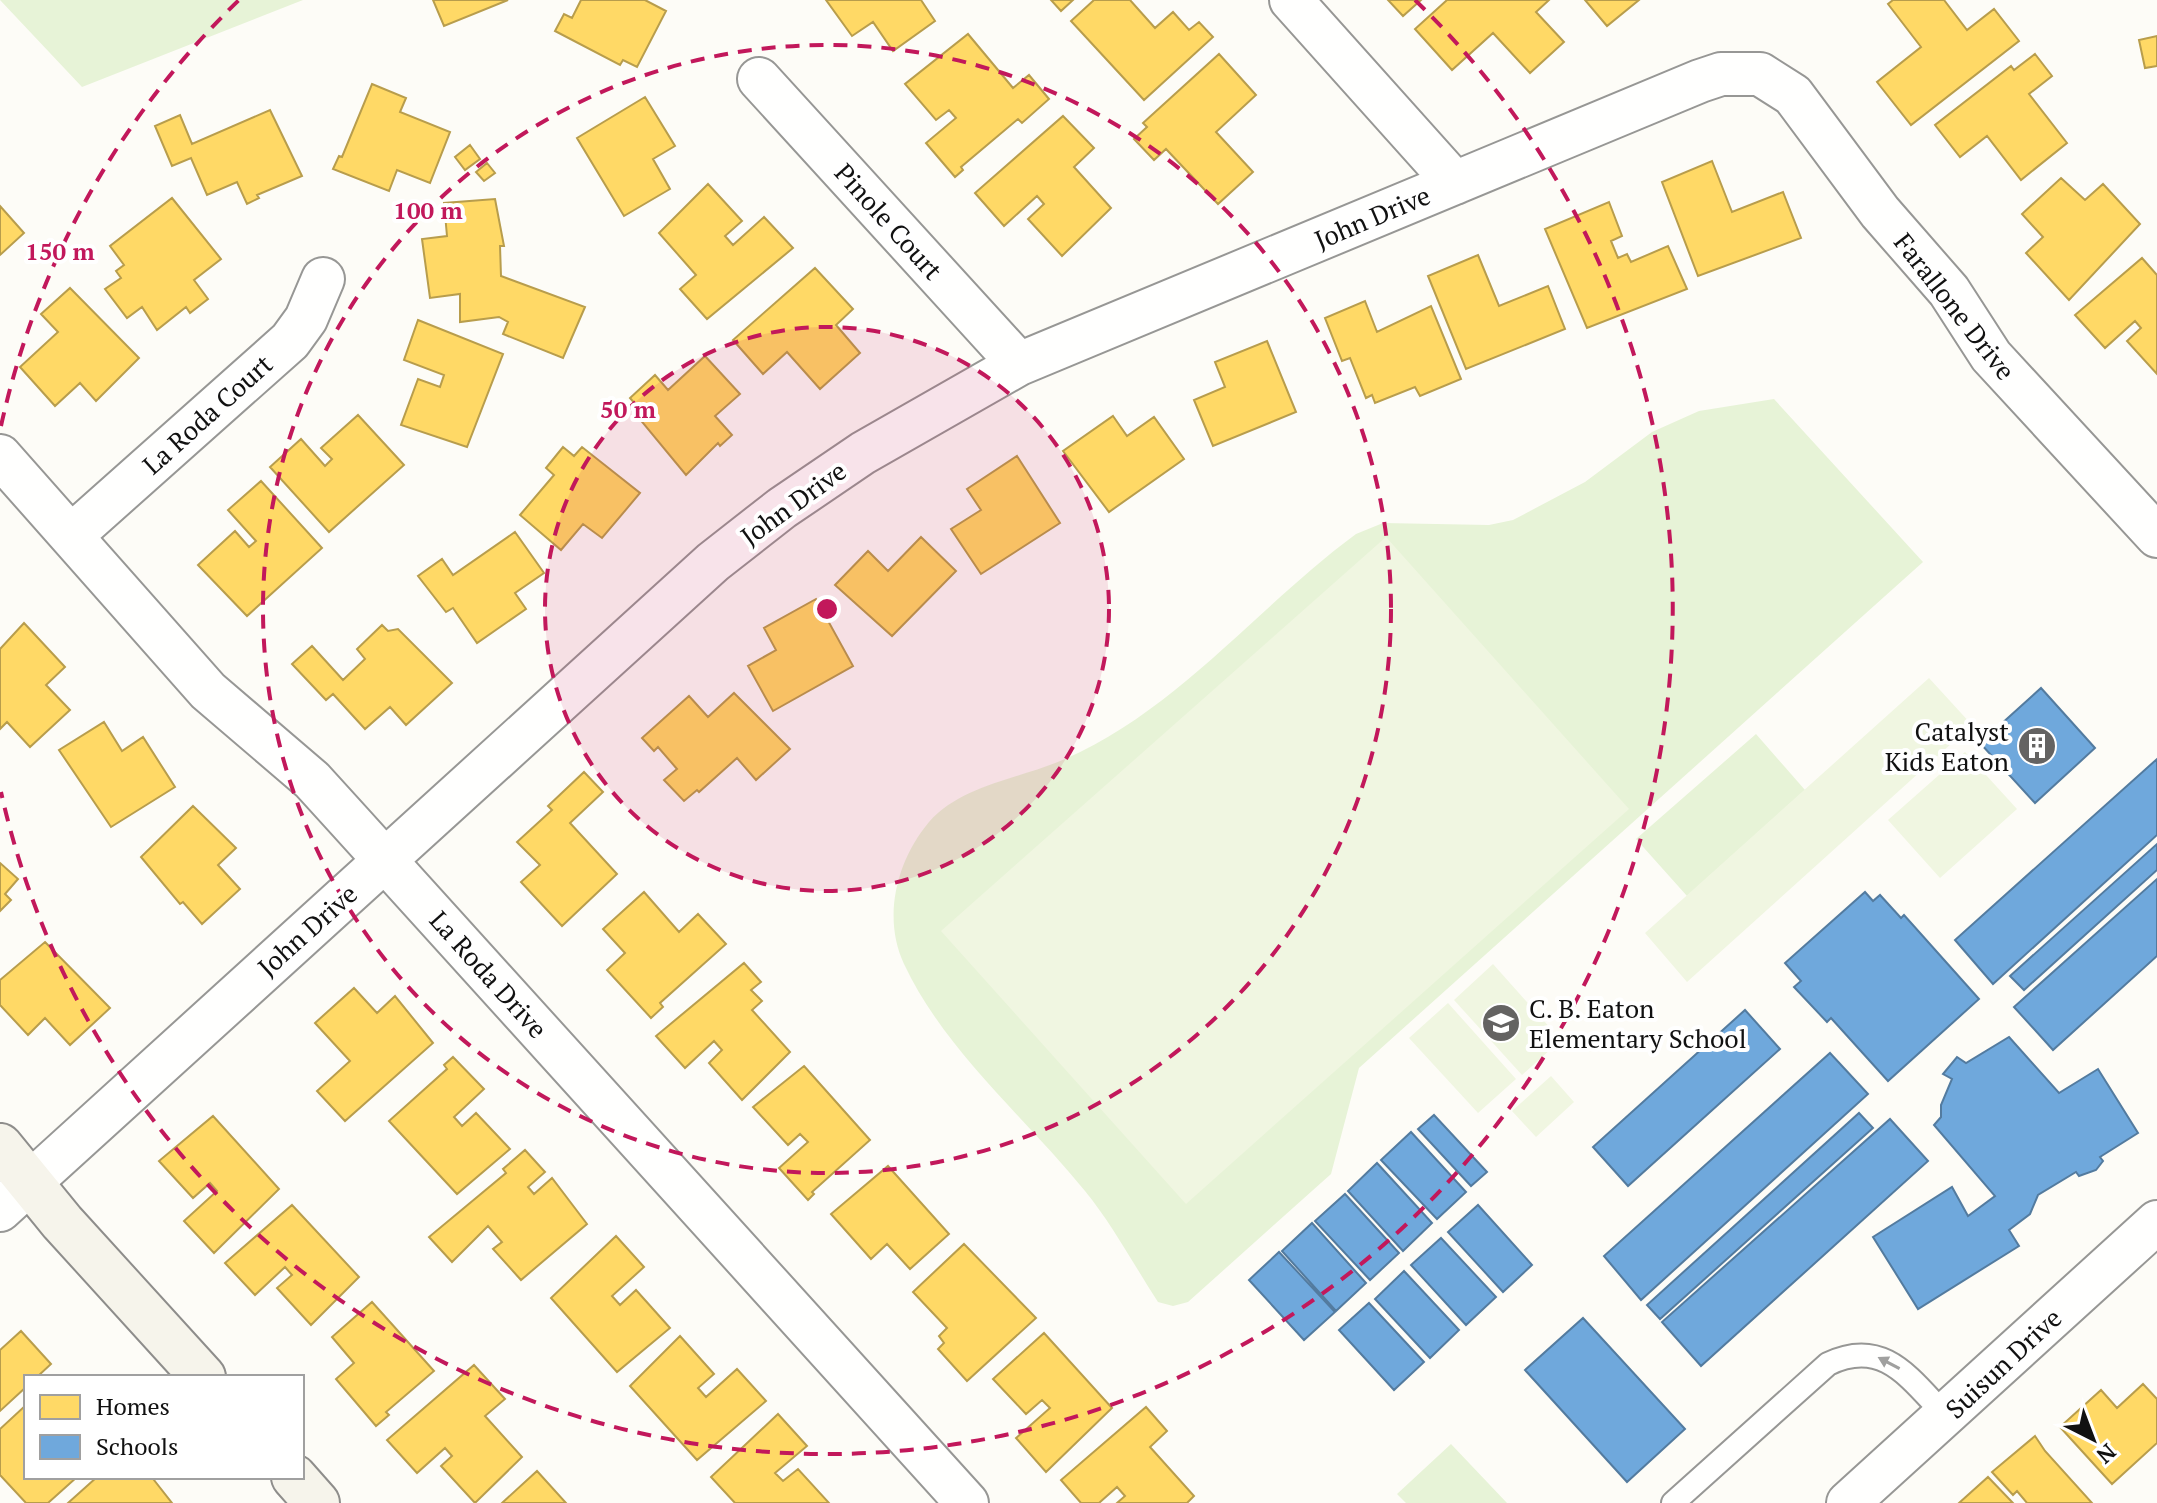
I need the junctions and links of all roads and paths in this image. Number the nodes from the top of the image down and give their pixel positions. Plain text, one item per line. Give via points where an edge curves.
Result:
1 (1291, 0) edge
2 (1760, 74) joint
3 (759, 79) dead end
4 (1455, 183) junction
5 (323, 279) dead end
6 (1019, 364) junction
7 (0, 456) edge
8 (72, 535) junction
9 (2157, 536) edge
10 (384, 859) junction
11 (0, 1146) edge
12 (15, 1196) edge
13 (2157, 1222) edge
14 (201, 1375) edge
15 (1946, 1416) junction
16 (296, 1479) edge
17 (317, 1503) edge
18 (967, 1503) edge
19 (1673, 1503) edge
20 (1848, 1503) edge

1 - 4 street
2 - 4 street, John Drive via 1721,74 1700,81
2 - 9 street, Farallone Drive via 1793,95 1871,202 1949,291 1991,356
3 - 6 street, Pinole Court
4 - 6 street, John Drive
5 - 8 street, La Roda Court via 290,341
6 - 10 street, John Drive via 863,453 782,508 713,562
7 - 8 street, La Roda Drive
8 - 10 street, La Roda Drive via 208,691 312,780
10 - 12 street, John Drive
10 - 18 street, La Roda Drive
11 - 12 street
12 - 14 street
13 - 15 street, Suisun Drive
15 -> 19 lane via 1885,1359 1846,1356 1828,1364
15 - 20 street, Suisun Drive
16 - 17 street

